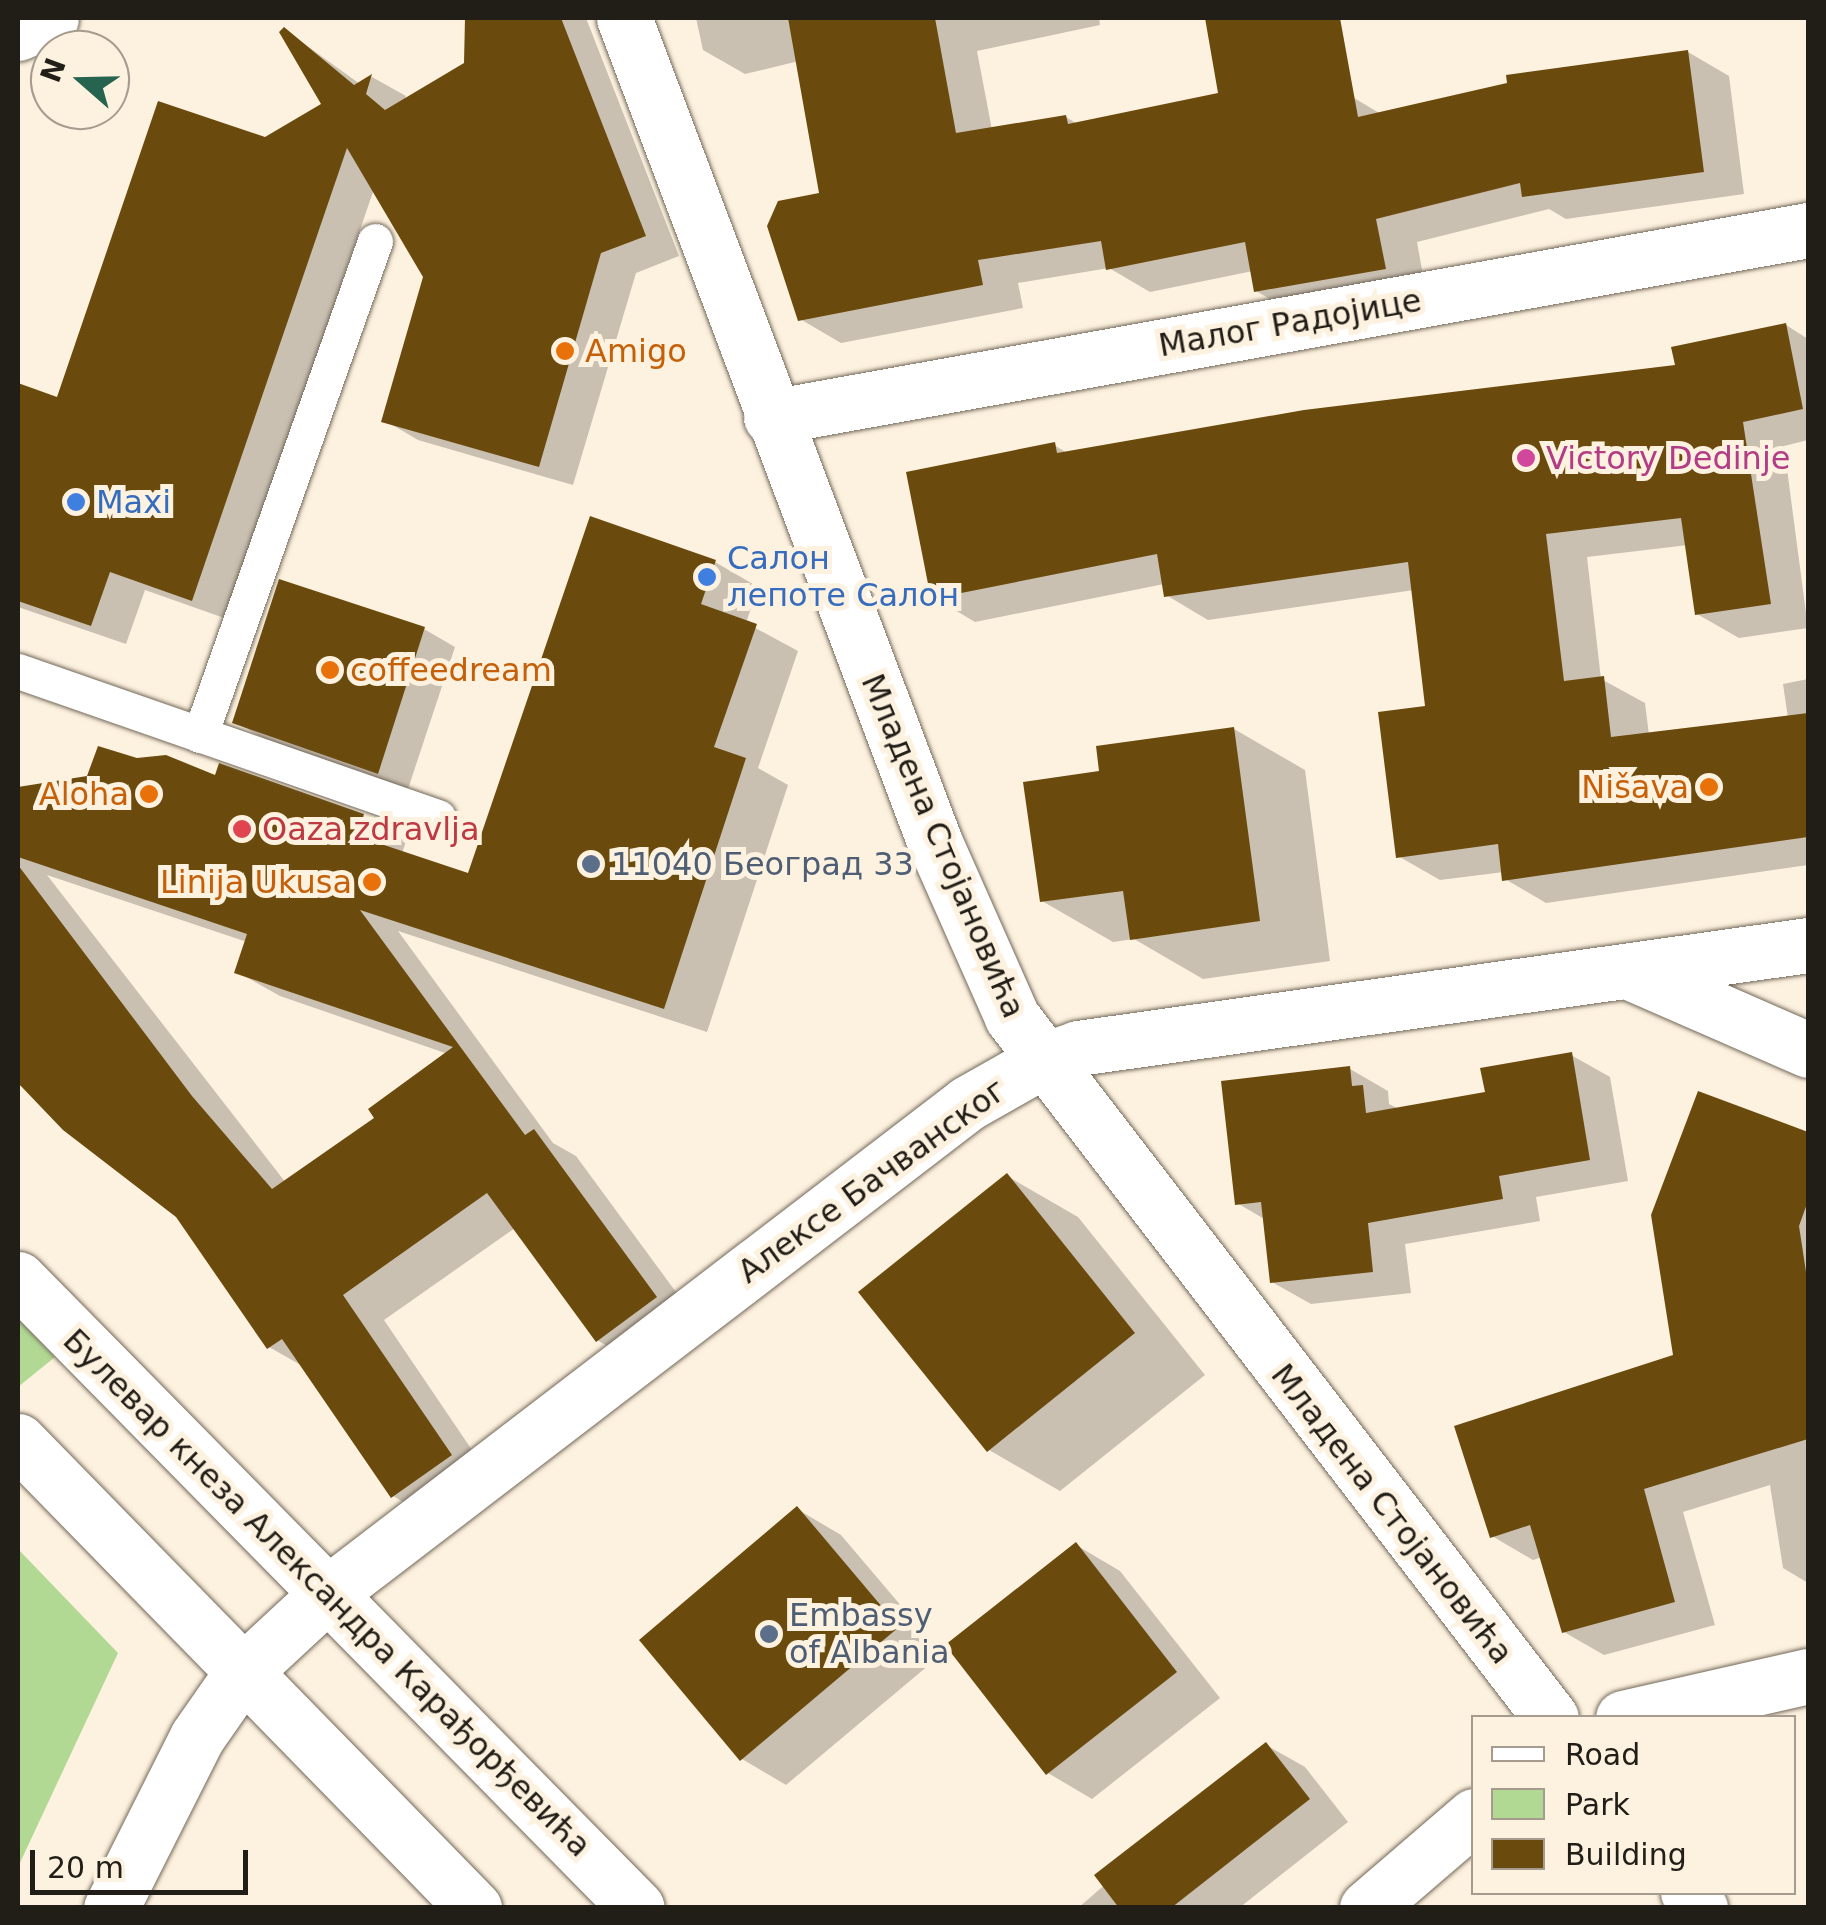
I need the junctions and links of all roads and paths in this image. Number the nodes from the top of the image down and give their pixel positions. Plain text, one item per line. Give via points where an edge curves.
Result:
1 (52, 18) edge
2 (624, 18) edge
3 (18, 33) edge
4 (1808, 230) edge
5 (375, 241) dead end
6 (771, 417) junction
7 (18, 671) edge
8 (200, 735) junction
9 (438, 816) dead end
10 (1808, 944) edge
11 (1632, 972) junction
12 (1808, 1050) edge
13 (1044, 1060) junction
14 (18, 1279) edge
15 (18, 1440) edge
16 (327, 1594) junction
17 (241, 1674) junction
18 (1808, 1676) edge
19 (1549, 1715) edge
20 (1636, 1715) edge
21 (1471, 1819) edge
22 (110, 1908) edge
23 (474, 1908) edge
24 (637, 1908) edge
25 (1367, 1908) edge

1 - 3 street
2 - 6 street, Младена Стојановића
4 - 6 street, Малог Радојице
5 - 8 lane
6 - 13 street, Младена Стојановића via 934,843 1012,1017
7 - 8 lane
8 - 9 lane
10 - 11 street, Алексе Бачванског
11 - 12 street
11 - 13 street, Алексе Бачванског via 1078,1048
13 - 16 street, Алексе Бачванског via 968,1103
13 - 19 street, Младена Стојановића
14 - 16 street, Булевар кнеза Александра Карађорђевића
15 - 17 street
16 - 17 street, Алексе Бачванског
16 - 24 street, Булевар кнеза Александра Карађорђевића
17 - 22 street, Алексе Бачванског via 197,1737
17 - 23 street
18 - 20 street
21 - 25 street

